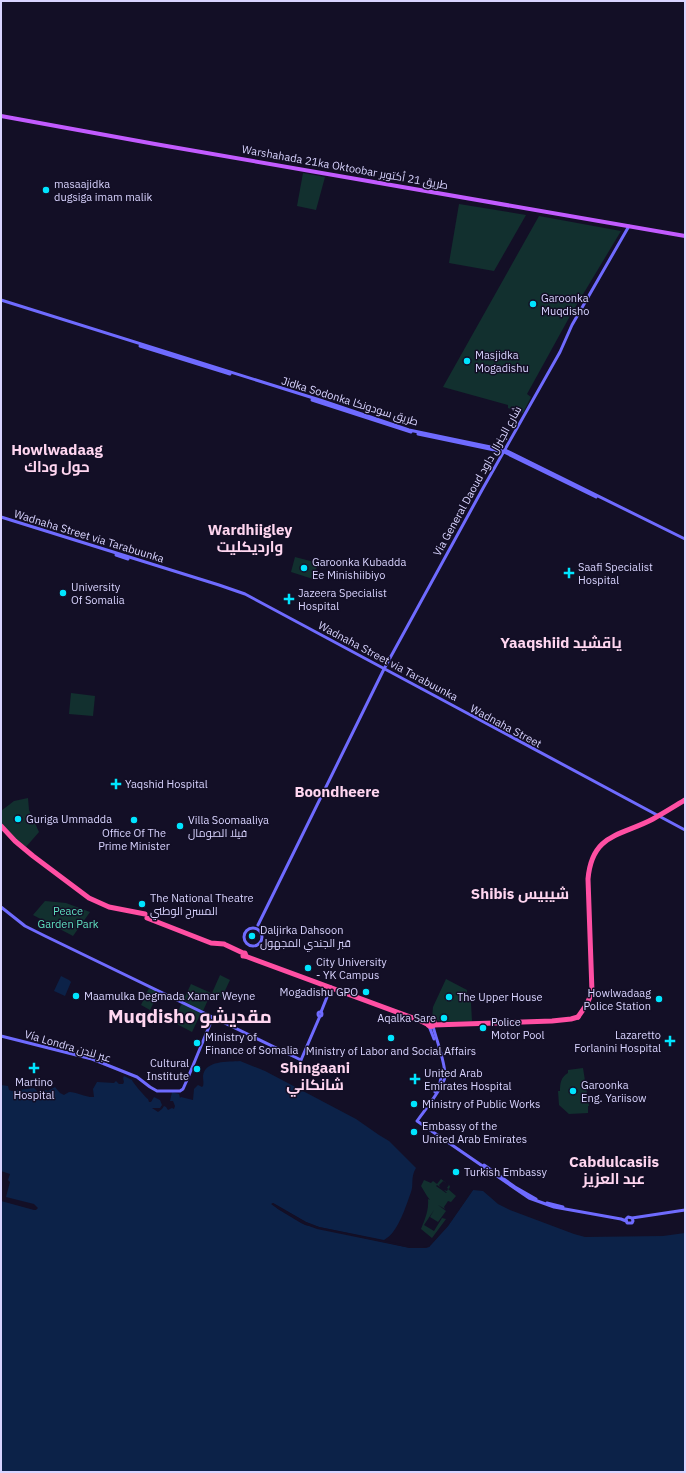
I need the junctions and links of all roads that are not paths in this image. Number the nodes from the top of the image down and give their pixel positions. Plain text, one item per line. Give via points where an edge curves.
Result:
1 (1, 116) edge
2 (629, 226) junction
3 (685, 236) edge
4 (1, 301) edge
5 (504, 451) junction
6 (1, 518) edge
7 (685, 540) edge
8 (204, 581) junction
9 (284, 615) junction
10 (384, 670) junction
11 (685, 801) edge
12 (658, 817) junction
13 (1, 826) edge
14 (1, 829) edge
15 (685, 831) edge
16 (22, 848) junction
17 (1, 907) edge
18 (258, 925) junction
19 (254, 928) junction
20 (260, 930) junction
21 (246, 942) junction
22 (252, 946) junction
23 (244, 954) junction
24 (331, 987) junction
25 (213, 1017) junction
26 (431, 1024) junction
27 (1, 1036) edge
28 (417, 1120) junction
29 (441, 1136) junction
30 (685, 1211) edge
31 (633, 1219) junction
32 (626, 1220) junction

1 - 2 main road, Warshahada 21ka Oktoobar طريق 21 أكتوبر
2 - 3 main road, Warshahada 21ka Oktoobar طريق 21 أكتوبر
2 - 5 main road, Via General Daoud شارع الجنرال داود
4 - 5 main road, Jidka Sodonka طريق سودونكا via 402,430
5 - 7 main road, Jidka Sodonka طريق سودونكا
5 - 10 main road, Via General Daoud شارع الجنرال داود
6 - 8 main road, Wadnaha Street via Tarabuunka
6 - 8 main road
8 - 9 main road, Wadnaha Street via 234,591
8 - 9 main road, Wadnaha Street via Tarabuunka via 245,594
9 - 10 main road, Wadnaha Street
10 - 12 main road, Wadnaha Street
10 - 18 main road, Via General Daoud شارع الجنرال داود
11 - 12 highway
12 - 15 main road
12 - 26 highway via 611,837 599,848 590,864 588,879 592,992 578,1017
13 - 16 highway
14 - 16 highway
16 - 23 highway via 95,904 145,916
17 - 25 main road via 24,925
18 - 19 main road
18 - 20 main road
19 - 20 main road
19 - 21 main road via 244,932
20 - 22 main road via 261,941
21 - 22 main road
21 - 23 main road
22 - 23 main road
23 - 24 highway
24 - 25 main road via 301,1060
24 - 26 highway
25 - 27 main road, Vía Londra عبر لندن via 181,1090 162,1092 150,1088 137,1077 92,1060
26 - 28 main road via 445,1077
28 - 29 main road
28 - 29 main road
29 - 32 main road via 529,1197 554,1206
30 - 31 main road
31 - 32 main road via 629,1217
31 - 32 main road via 630,1224

